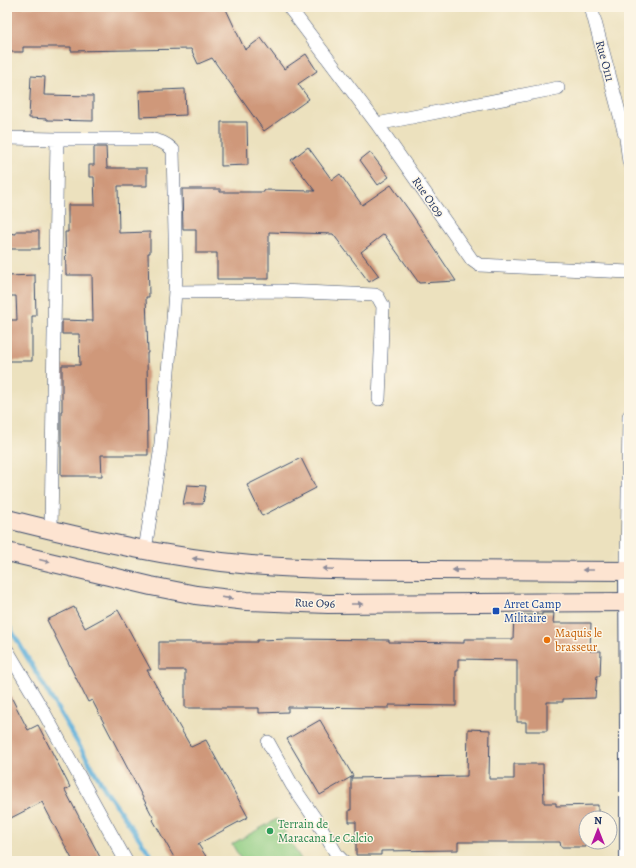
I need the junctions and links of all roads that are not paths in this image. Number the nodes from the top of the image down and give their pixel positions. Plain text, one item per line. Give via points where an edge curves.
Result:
1 (289, 7) edge
2 (591, 7) edge
3 (558, 88) dead end
4 (377, 124) junction
5 (7, 138) edge
6 (57, 139) junction
7 (629, 162) edge
8 (629, 272) edge
9 (175, 292) junction
10 (379, 399) dead end
11 (629, 416) edge
12 (7, 519) edge
13 (51, 530) junction
14 (145, 550) junction
15 (7, 552) edge
16 (628, 570) edge
17 (628, 602) edge
18 (7, 650) edge
19 (629, 728) edge
20 (268, 742) dead end
21 (628, 837) edge
22 (126, 861) edge
23 (343, 861) edge
24 (628, 861) edge

1 - 4 street, Rue O109
2 - 7 street, Rue O111 via 626,138
3 - 4 street
4 - 8 street, Rue O109 via 467,254 479,265
5 - 6 street
6 - 9 street via 150,139 161,141 173,150
6 - 13 street
9 - 10 street via 280,291 375,295 383,306
9 - 14 street via 160,453
11 - 16 street
12 - 13 main road
13 - 14 main road
16 -> 14 main road via 334,569 251,565
15 -> 17 main road, Rue O96 via 151,586 247,601 328,604
16 - 17 street
17 - 19 street
18 - 22 street
19 - 21 street
20 - 23 street via 292,785
21 - 24 street

